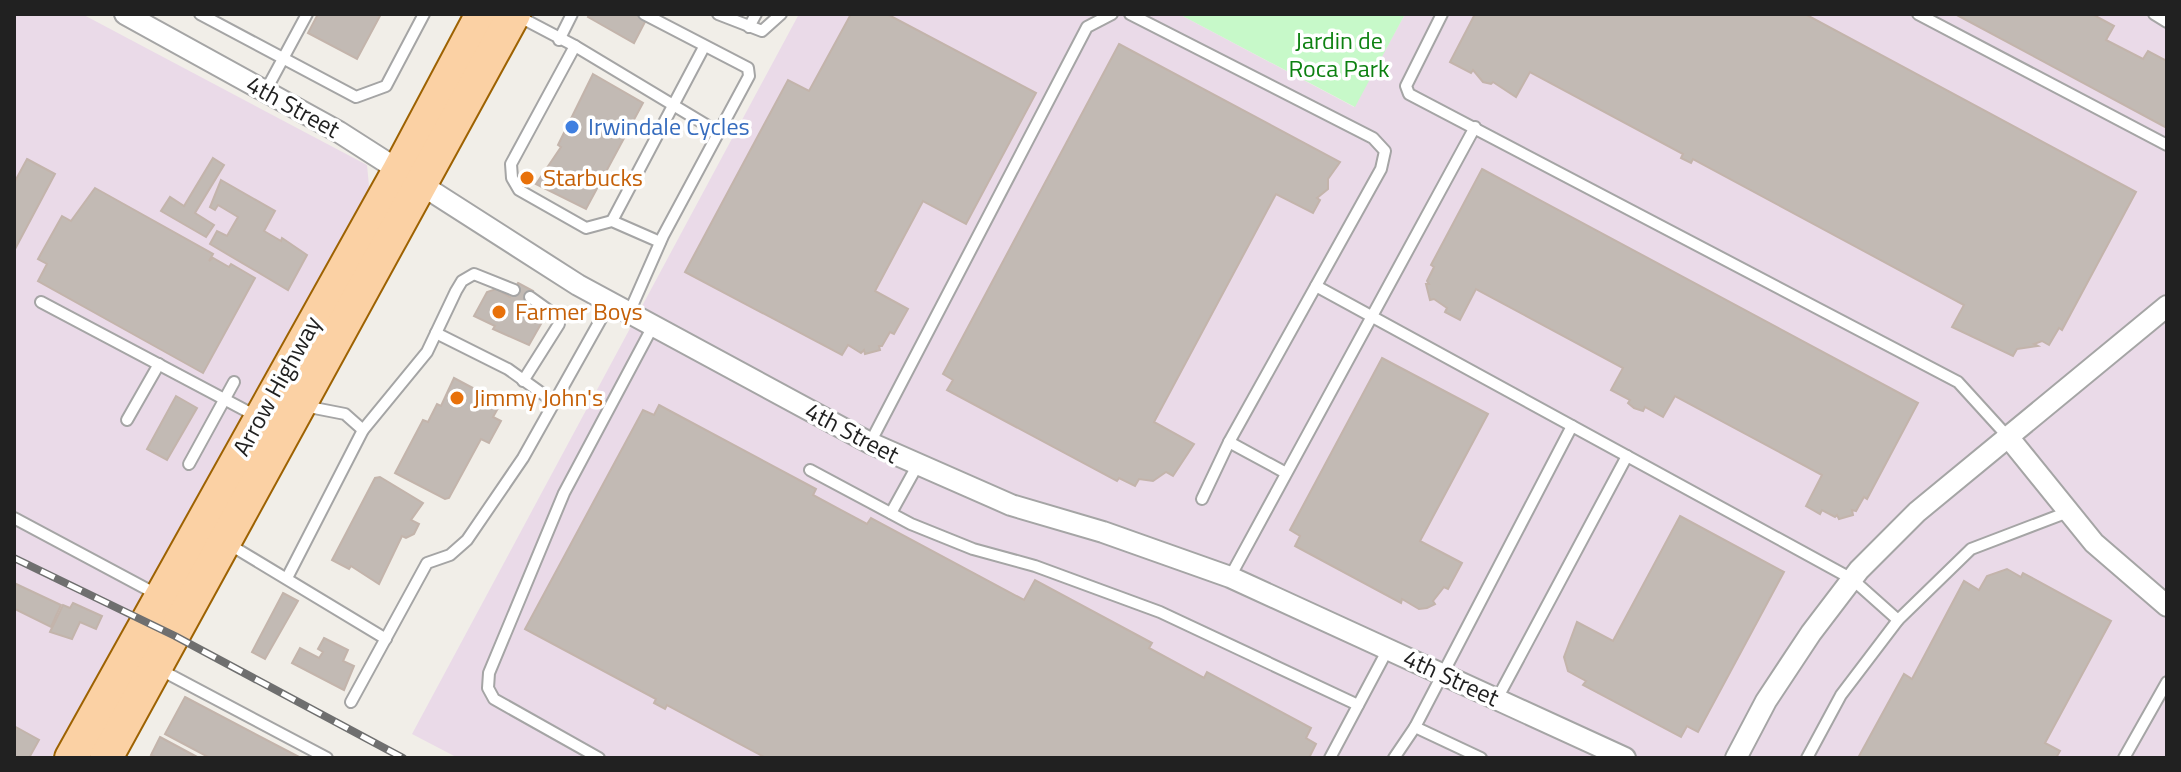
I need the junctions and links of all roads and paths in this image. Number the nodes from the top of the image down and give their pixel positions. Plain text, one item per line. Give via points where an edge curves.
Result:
1 (125, 14) edge
2 (200, 14) edge
3 (307, 14) edge
4 (424, 14) edge
5 (482, 14) edge
6 (514, 14) edge
7 (572, 14) edge
8 (644, 14) edge
9 (718, 14) edge
10 (756, 14) edge
11 (781, 14) edge
12 (1112, 14) edge
13 (1130, 14) edge
14 (1442, 14) edge
15 (1918, 14) edge
16 (2154, 14) edge
17 (2167, 22) edge
18 (749, 27) junction
19 (559, 40) junction
20 (575, 46) junction
21 (704, 47) junction
22 (283, 59) junction
23 (265, 92) junction
24 (673, 103) junction
25 (1475, 127) junction
26 (718, 132) junction
27 (2167, 145) edge
28 (410, 178) junction
29 (612, 221) junction
30 (660, 242) junction
31 (1316, 286) junction
32 (514, 290) dead end
33 (530, 297) dead end
34 (41, 302) dead end
35 (610, 303) junction
36 (2167, 306) edge
37 (629, 313) junction
38 (1372, 317) junction
39 (653, 326) junction
40 (436, 333) junction
41 (159, 364) junction
42 (523, 381) junction
43 (234, 382) dead end
44 (225, 399) junction
45 (554, 402) junction
46 (301, 405) junction
47 (259, 418) junction
48 (127, 420) dead end
49 (1572, 426) junction
50 (363, 430) junction
51 (2009, 438) junction
52 (1229, 442) junction
53 (870, 443) junction
54 (1627, 456) junction
55 (189, 464) dead end
56 (917, 466) junction
57 (810, 470) dead end
58 (1286, 473) junction
59 (1202, 499) dead end
60 (2068, 512) junction
61 (891, 513) junction
62 (14, 518) edge
63 (212, 536) junction
64 (288, 576) junction
65 (1230, 577) junction
66 (1852, 579) junction
67 (160, 596) junction
68 (2167, 606) edge
69 (1898, 620) junction
70 (386, 639) junction
71 (1388, 649) junction
72 (157, 668) junction
73 (1442, 674) junction
74 (2167, 682) edge
75 (2164, 695) edge
76 (1497, 699) junction
77 (351, 702) dead end
78 (1358, 705) junction
79 (1415, 727) junction
80 (71, 758) edge
81 (106, 758) edge
82 (327, 758) edge
83 (599, 758) edge
84 (1330, 758) edge
85 (1394, 758) edge
86 (1481, 758) edge
87 (1625, 758) edge
88 (1736, 758) edge
89 (1807, 758) edge
90 (2124, 758) edge

1 - 23 street, 4th Street
2 - 22 lane
3 - 22 lane
4 - 22 lane via 386,86 356,97
5 - 28 main road, Arrow Highway
6 - 19 lane
6 - 28 main road, Arrow Highway
7 - 19 lane
8 - 21 lane
9 - 18 lane
10 - 18 lane
11 - 18 lane via 762,31
12 - 53 lane via 1087,27
13 - 31 lane via 1373,138 1385,151 1381,169
14 - 25 lane via 1407,91
15 - 27 lane
16 - 17 lane
19 - 20 lane
20 - 24 lane
20 - 29 lane via 511,164 512,178 519,190 586,228
21 - 24 lane
21 - 26 lane via 748,68 749,76
22 - 23 lane
23 - 28 street, 4th Street
24 - 26 lane
24 - 29 lane
25 - 38 lane
25 - 51 lane via 1958,382
26 - 30 lane
28 - 35 street, 4th Street
28 - 46 main road, Arrow Highway
28 - 47 main road, Arrow Highway
29 - 30 lane
30 - 37 lane
31 - 38 lane
31 - 52 lane
32 - 40 lane via 474,274 462,281
33 - 42 lane via 558,317 559,324
34 - 41 lane
35 - 37 street, 4th Street
35 - 45 lane
36 - 51 street
37 - 39 street, 4th Street
38 - 49 lane
38 - 58 lane
39 - 53 street, 4th Street
39 - 83 lane via 564,493 489,673 494,699
40 - 42 lane
40 - 50 lane via 427,352
41 - 44 lane
41 - 48 lane
42 - 45 lane
43 - 44 lane
44 - 47 lane
44 - 55 lane
45 - 70 lane via 467,540 450,555 427,563
46 - 50 lane via 345,414
46 - 63 main road, Arrow Highway
47 - 63 main road, Arrow Highway
49 - 54 lane
49 - 73 lane
50 - 64 lane
51 - 60 street
51 - 66 street via 1917,512
52 - 58 lane
52 - 59 lane
53 - 56 street, 4th Street
54 - 66 lane
54 - 76 lane
56 - 61 lane
56 - 65 street, 4th Street via 1011,505
57 - 61 lane
58 - 65 lane
60 - 68 street via 2094,543
60 - 69 lane via 1971,549
61 - 78 lane via 973,549 1160,612
62 - 67 lane
63 - 64 lane
63 - 67 main road, Arrow Highway
63 - 72 main road, Arrow Highway
64 - 70 lane
65 - 71 street, 4th Street
66 - 69 lane
66 - 88 street via 1766,701
67 - 80 main road, Arrow Highway
69 - 89 lane via 1841,695
70 - 77 lane
71 - 73 street, 4th Street
71 - 78 lane
72 - 81 main road, Arrow Highway
72 - 82 lane
73 - 76 street, 4th Street
73 - 79 lane
74 - 75 lane
75 - 90 lane
76 - 87 street, 4th Street
78 - 84 lane
79 - 85 lane
79 - 86 lane

